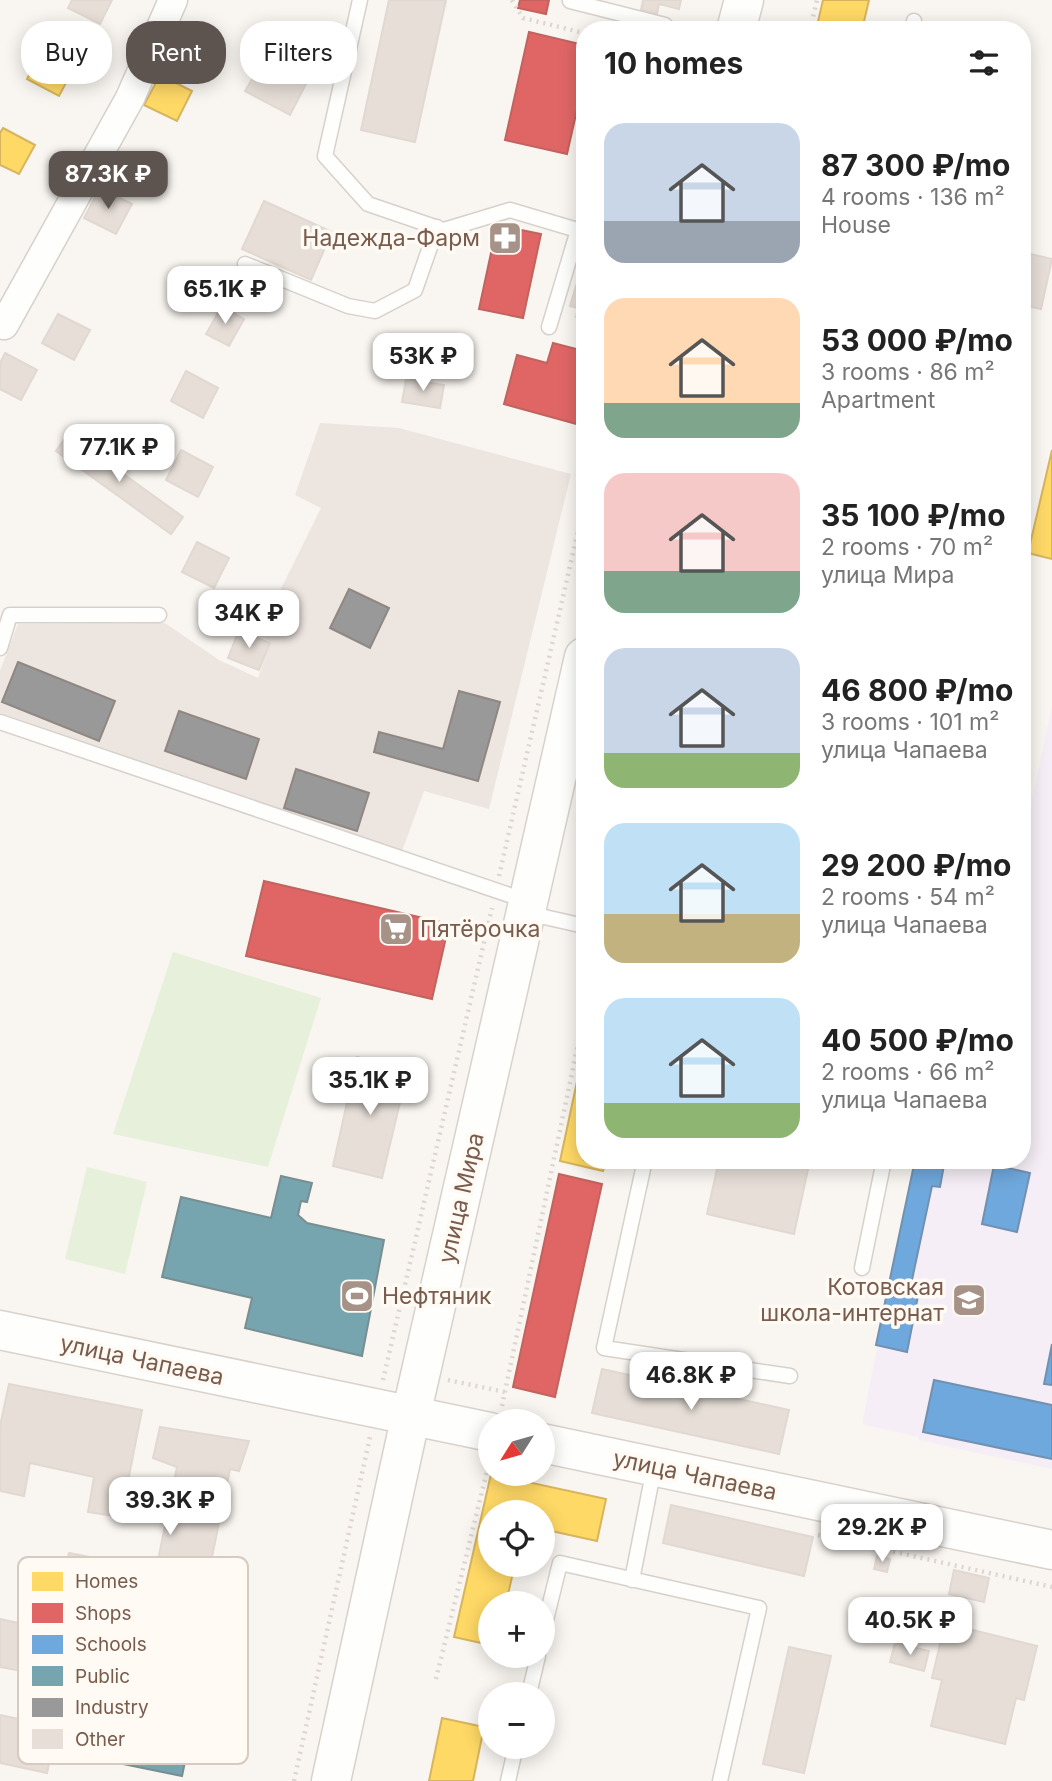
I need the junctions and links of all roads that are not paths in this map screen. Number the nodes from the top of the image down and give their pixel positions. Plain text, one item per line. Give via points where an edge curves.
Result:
1 (173, 0) edge
2 (360, 0) edge
3 (744, 0) edge
4 (570, 1) edge
5 (649, 21) edge
6 (738, 21) edge
7 (438, 227) junction
8 (576, 230) edge
9 (576, 246) edge
10 (245, 264) dead end
11 (2, 325) edge
12 (548, 327) dead end
13 (159, 615) dead end
14 (0, 648) edge
15 (576, 686) edge
16 (0, 722) edge
17 (517, 901) junction
18 (576, 923) edge
19 (643, 1169) edge
20 (882, 1169) edge
21 (862, 1268) dead end
22 (0, 1331) edge
23 (790, 1376) dead end
24 (394, 1412) junction
25 (478, 1419) edge
26 (555, 1446) edge
27 (654, 1466) junction
28 (1052, 1550) edge
29 (632, 1580) junction
30 (553, 1591) edge
31 (513, 1759) edge
32 (331, 1781) edge
33 (508, 1781) edge
34 (720, 1781) edge

1 - 11 street via 130,98
2 - 7 lane via 325,156 368,204
3 - 6 street
4 - 5 lane
7 - 8 lane via 444,230 510,210
7 - 10 lane via 415,290 374,311 348,306
9 - 12 lane
13 - 14 lane via 10,615
15 - 17 street, улица Мира
16 - 17 lane
17 - 18 lane
17 - 24 street, улица Мира
19 - 23 lane via 604,1348
20 - 21 lane
22 - 24 street, улица Чапаева
24 - 25 street, улица Чапаева
24 - 32 street, улица Мира
26 - 27 street, улица Чапаева
27 - 28 street, улица Чапаева
27 - 29 lane
29 - 30 lane via 560,1563
29 - 34 lane via 759,1608
31 - 33 lane

